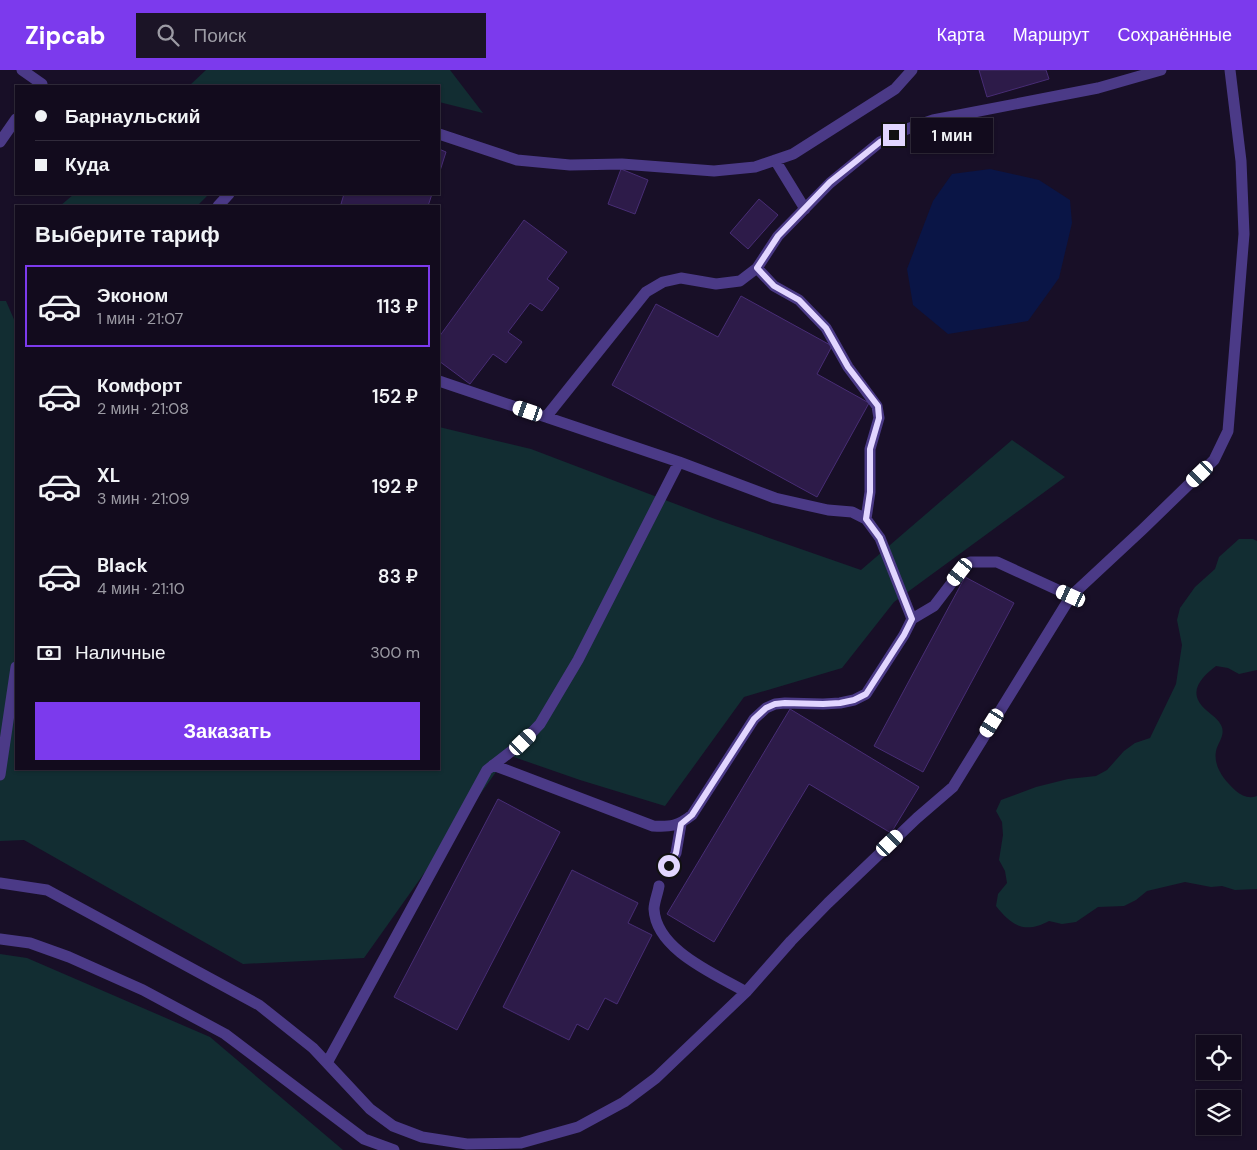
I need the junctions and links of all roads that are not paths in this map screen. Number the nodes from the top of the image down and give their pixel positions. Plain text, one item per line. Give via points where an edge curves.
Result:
1 (22, 70) edge
2 (912, 70) edge
3 (1161, 70) edge
4 (1230, 70) edge
5 (41, 85) edge
6 (15, 120) edge
7 (440, 134) edge
8 (0, 142) edge
9 (774, 160) junction
10 (228, 195) edge
11 (219, 205) edge
12 (805, 209) junction
13 (757, 268) junction
14 (440, 382) edge
15 (546, 417) junction
16 (679, 462) junction
17 (866, 519) junction
18 (1071, 596) junction
19 (912, 619) junction
20 (15, 674) edge
21 (493, 765) junction
22 (0, 775) edge
23 (681, 824) junction
24 (669, 866) dead end
25 (0, 882) edge
26 (659, 886) dead end
27 (0, 938) edge
28 (746, 992) junction
29 (327, 1063) junction
30 (394, 1150) edge

1 - 5 lane
2 - 9 lane via 895,89 793,154
3 - 12 lane via 1098,88 934,120 908,129 880,142 830,182
4 - 18 lane via 1241,162 1244,234 1228,430 1214,460
6 - 8 lane
7 - 9 lane via 517,160 570,165 622,164 714,171 755,167
9 - 12 lane
10 - 11 lane
12 - 13 lane via 778,236
13 - 15 lane via 740,281 716,284 681,278 662,282 646,292
13 - 17 lane via 774,286 799,300 826,328 848,367 878,406 879,418 870,449
14 - 15 lane
15 - 16 lane
16 - 17 lane via 774,498 852,512
16 - 21 lane via 578,660 540,724
17 - 19 lane via 880,538
18 - 19 lane via 997,562 970,562 934,606
18 - 28 lane via 953,787 828,903
19 - 23 lane via 866,694 840,703 785,703 766,708 754,719 692,815
20 - 22 lane
21 - 23 lane via 653,826
21 - 29 lane via 487,770
23 - 24 lane via 676,853
25 - 29 lane via 47,890 259,1005
26 - 28 lane via 654,907 656,924 666,938 682,954
27 - 30 lane via 30,943 69,957 143,990 225,1034 364,1139
28 - 29 lane via 656,1078 624,1102 578,1127 520,1143 467,1144 422,1137 393,1126 370,1109

